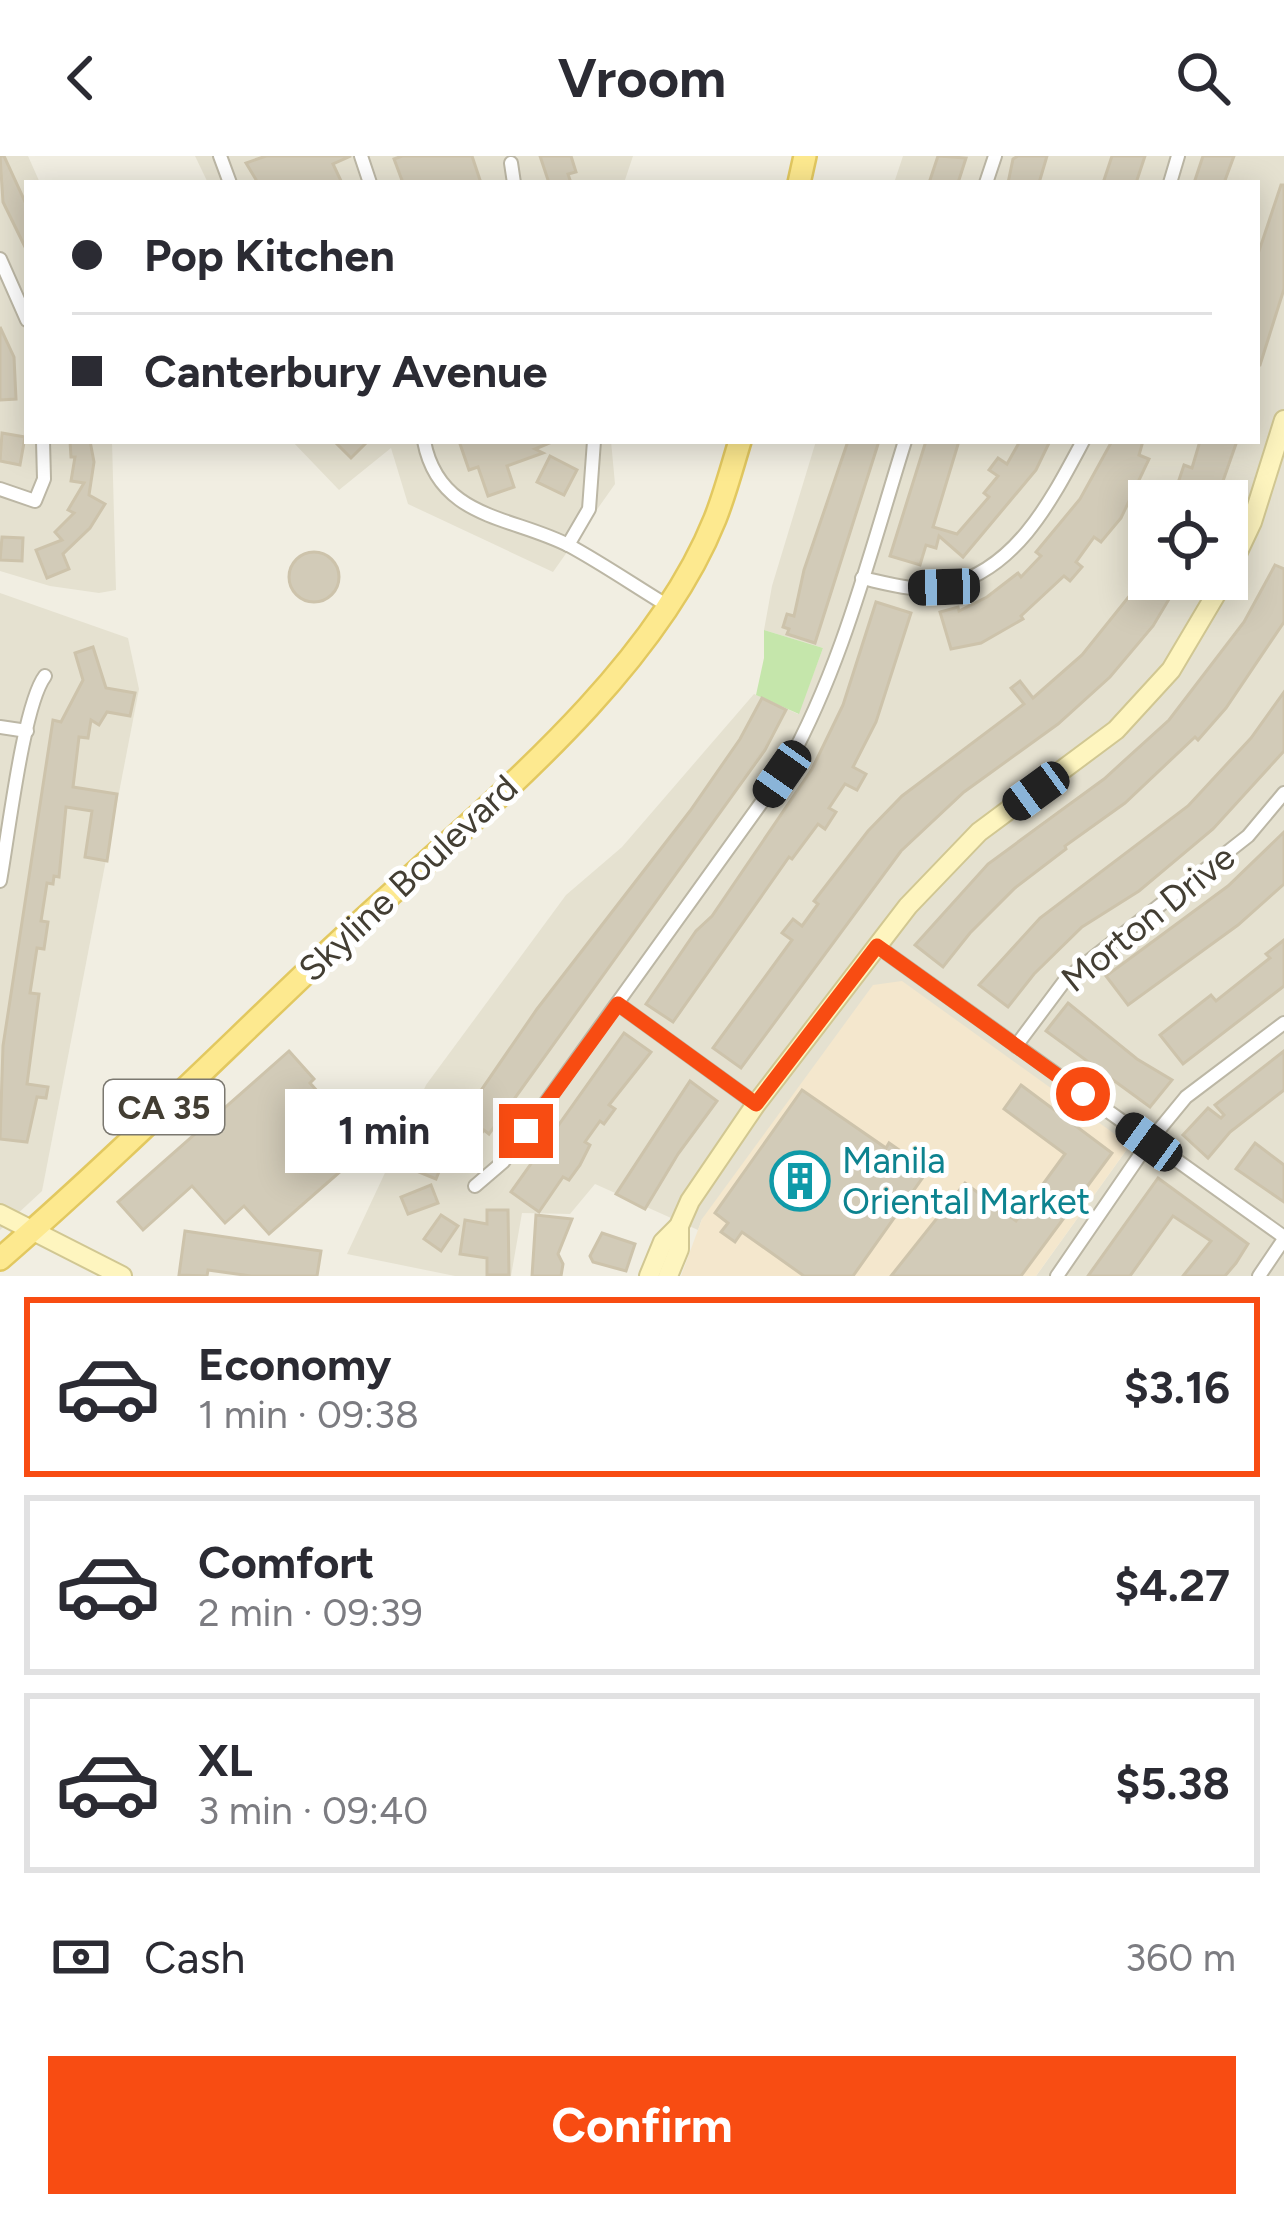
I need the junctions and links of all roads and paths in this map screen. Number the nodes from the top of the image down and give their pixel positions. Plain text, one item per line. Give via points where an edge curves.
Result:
1 (511, 163) dead end
2 (514, 180) edge
3 (0, 259) edge
4 (24, 313) edge
5 (1284, 420) edge
6 (44, 444) edge
7 (425, 444) edge
8 (594, 444) edge
9 (739, 444) edge
10 (904, 444) edge
11 (1081, 444) edge
12 (0, 489) edge
13 (1248, 530) edge
14 (568, 545) junction
15 (862, 578) junction
16 (1212, 600) edge
17 (668, 606) junction
18 (45, 676) dead end
19 (0, 727) edge
20 (27, 731) junction
21 (1284, 794) edge
22 (0, 881) edge
23 (877, 946) junction
24 (618, 1004) junction
25 (1284, 1023) edge
26 (1016, 1046) junction
27 (756, 1104) junction
28 (1149, 1142) junction
29 (475, 1186) dead end
30 (0, 1214) edge
31 (679, 1226) junction
32 (33, 1231) junction
33 (1284, 1238) edge
34 (0, 1259) edge
35 (122, 1276) edge
36 (649, 1276) edge
37 (668, 1276) edge
38 (1057, 1276) edge
39 (1259, 1276) edge

1 - 2 street
3 - 4 street
5 - 13 street
6 - 12 street via 35,501
7 - 14 street via 444,486 471,508
8 - 14 street via 589,509
9 - 17 main road, Skyline Boulevard / CA 35 via 715,520
10 - 15 street
11 - 15 street via 1047,504 993,566 944,587
14 - 17 street
15 - 24 street via 829,677 782,774
16 - 23 street via 1171,670 1116,730 979,832
17 - 32 main road, Skyline Boulevard / CA 35 via 575,720
18 - 20 street
19 - 20 street
20 - 22 street
21 - 26 street, Morton Drive via 1248,836 1066,980
23 - 26 street
23 - 27 street
24 - 27 street
24 - 29 street via 503,1162
25 - 28 street via 1203,1080
26 - 28 street
27 - 31 street
28 - 33 street
28 - 38 street
30 - 32 street
31 - 36 street
31 - 37 street
32 - 34 main road, Skyline Boulevard / CA 35
32 - 35 street
33 - 39 street

